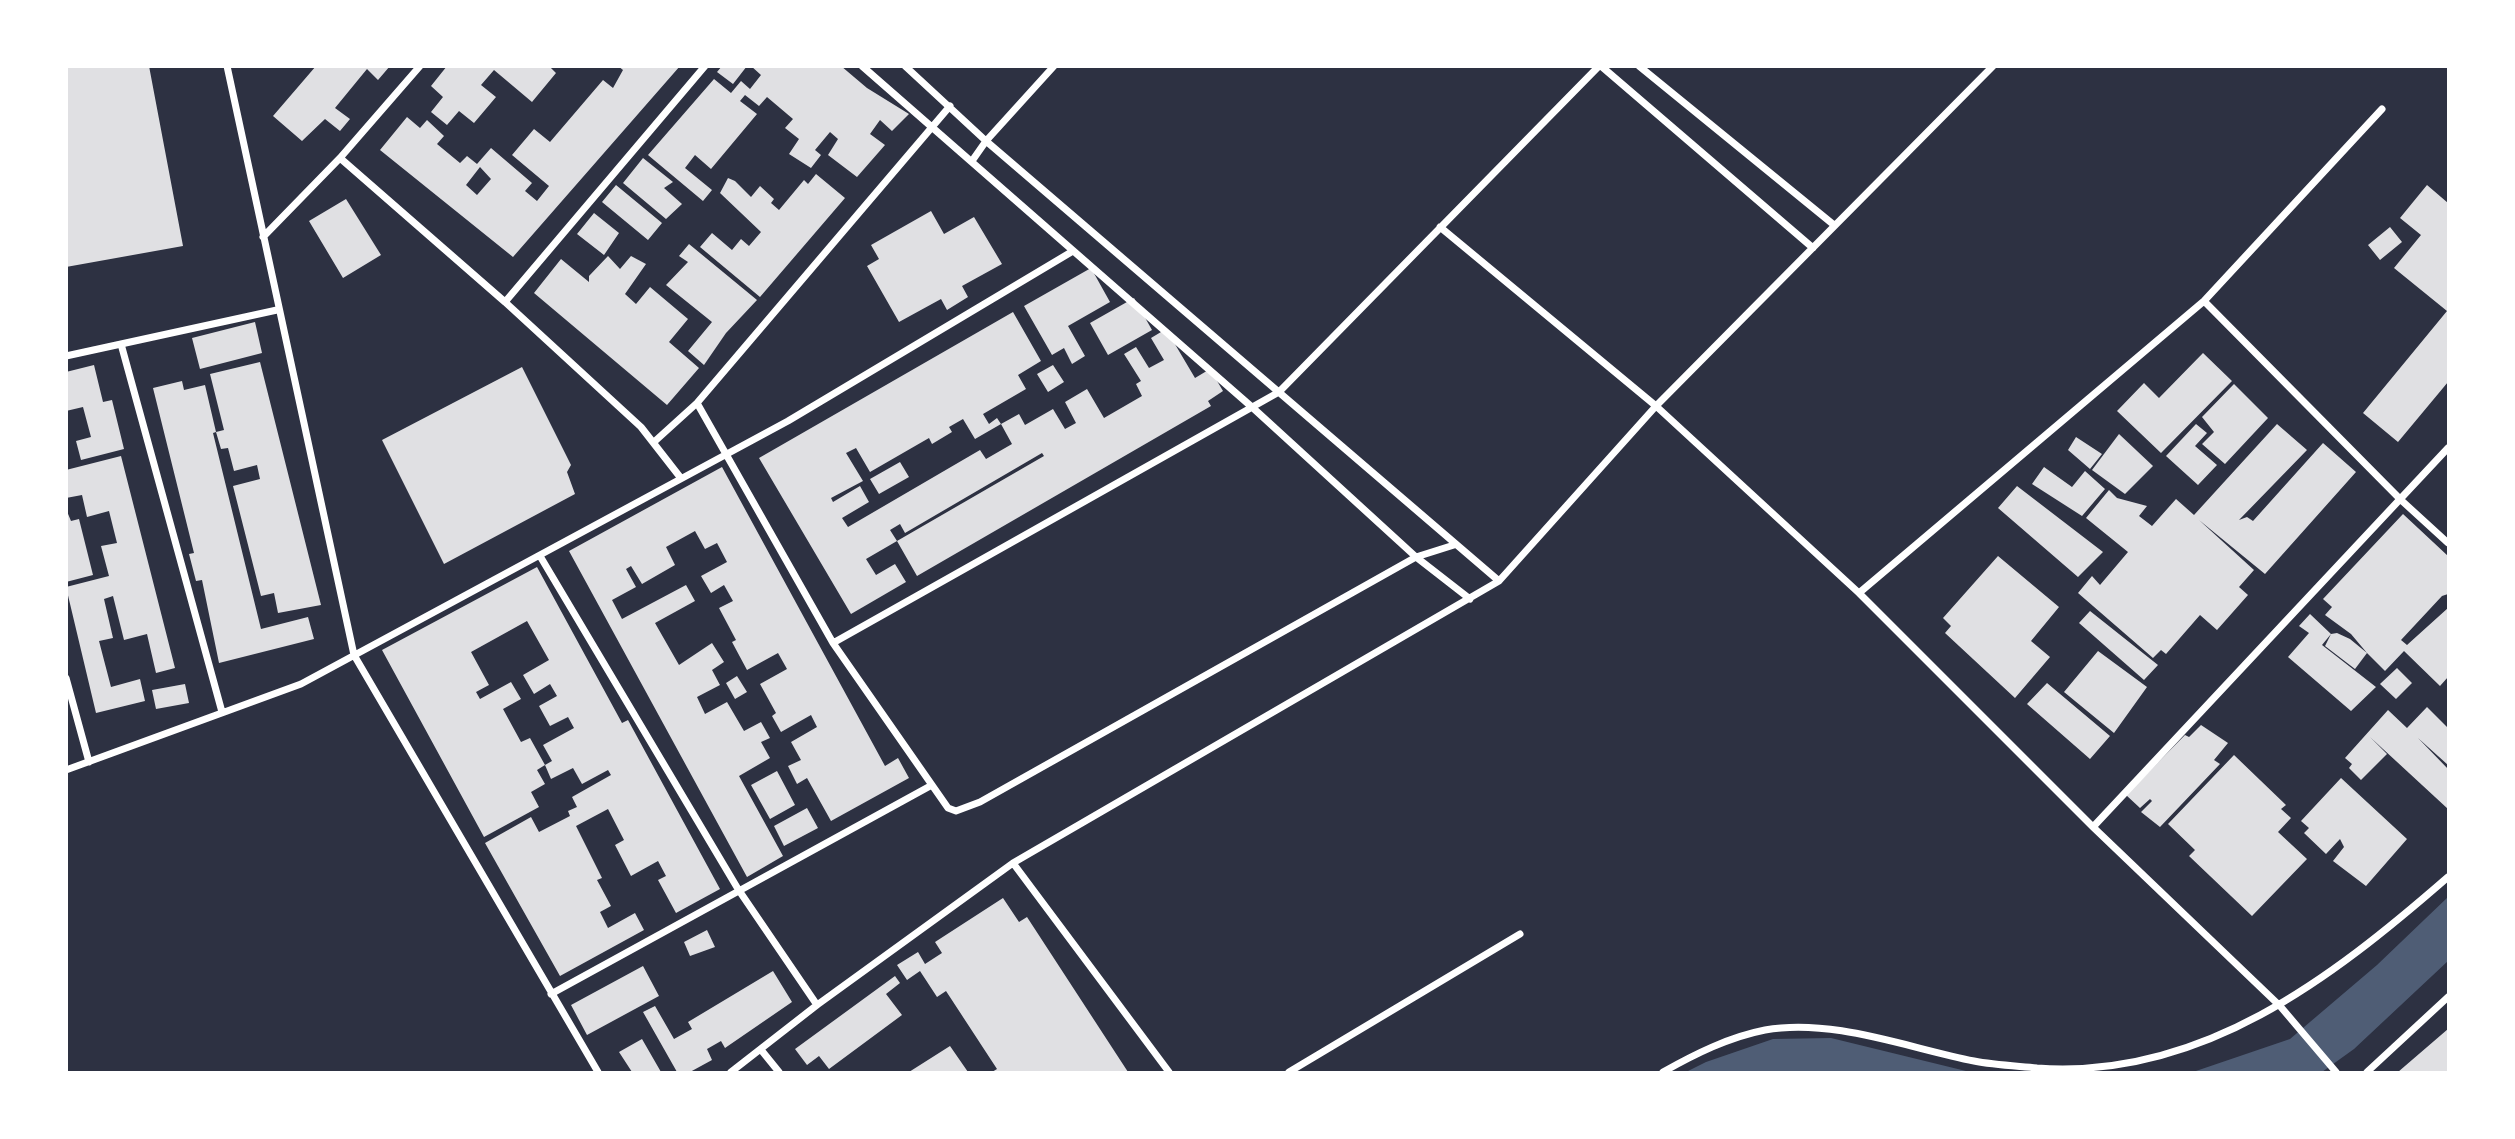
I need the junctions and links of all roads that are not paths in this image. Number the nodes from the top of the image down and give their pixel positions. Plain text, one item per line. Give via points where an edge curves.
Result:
1 (227, 66) edge
2 (420, 66) edge
3 (705, 66) edge
4 (862, 66) edge
5 (905, 66) edge
6 (1054, 66) edge
7 (1600, 66) edge
8 (1639, 66) edge
9 (1993, 66) edge
10 (950, 106) junction
11 (2382, 109) dead end
12 (932, 127) junction
13 (986, 141) junction
14 (340, 158) junction
15 (972, 162) junction
16 (1834, 225) junction
17 (1440, 227) junction
18 (263, 237) junction
19 (1813, 248) junction
20 (1073, 251) junction
21 (2204, 301) junction
22 (505, 302) junction
23 (277, 310) junction
24 (121, 344) junction
25 (66, 356) edge
26 (1279, 392) junction
27 (697, 403) junction
28 (1656, 406) junction
29 (1253, 408) junction
30 (654, 442) junction
31 (2448, 448) edge
32 (725, 455) junction
33 (680, 477) junction
34 (2401, 500) junction
35 (2448, 543) edge
36 (1454, 544) junction
37 (540, 556) junction
38 (1416, 557) junction
39 (1499, 581) junction
40 (1860, 593) junction
41 (1470, 599) junction
42 (833, 643) junction
43 (354, 655) junction
44 (66, 678) edge
45 (222, 712) junction
46 (89, 762) junction
47 (66, 770) edge
48 (932, 785) junction
49 (2093, 827) junction
50 (1013, 863) junction
51 (2448, 877) edge
52 (738, 889) junction
53 (1520, 934) dead end
54 (551, 994) junction
55 (2448, 997) edge
56 (817, 1005) junction
57 (2280, 1006) junction
58 (762, 1051) junction
59 (598, 1073) edge
60 (731, 1073) edge
61 (779, 1073) edge
62 (1169, 1073) edge
63 (1289, 1073) edge
64 (1663, 1073) edge
65 (2336, 1073) edge
66 (2367, 1073) edge

1 - 18 street
2 - 14 street
3 - 22 street
4 - 12 street
5 - 10 street
6 - 13 street
7 - 17 street
7 - 19 street
8 - 16 street
9 - 16 street
10 - 12 street
10 - 13 street
11 - 21 street
12 - 15 street
12 - 27 street
13 - 15 street
13 - 26 street
14 - 18 street
14 - 22 street
15 - 20 street
16 - 19 street
17 - 26 street
17 - 28 street
18 - 23 street
19 - 28 street
20 - 29 street
20 - 32 street
21 - 34 street
21 - 40 street
22 - 30 street
23 - 24 street
23 - 43 street
24 - 25 street
24 - 45 street
26 - 29 street
26 - 36 street
27 - 30 street
27 - 32 street
28 - 39 street
28 - 40 street
29 - 38 street
29 - 42 street
30 - 33 street
31 - 34 street
32 - 33 street
32 - 42 street
33 - 37 street
34 - 35 street
34 - 49 street
36 - 38 street
36 - 39 street
37 - 43 street
37 - 52 street
38 - 41 street
38 - 48 street via 980,802 956,811 948,808
39 - 41 street
40 - 49 street
41 - 50 street
42 - 48 street
43 - 45 street via 301,684
43 - 54 street
44 - 46 street
45 - 46 street
46 - 47 street
48 - 52 street
49 - 57 street
50 - 56 street
50 - 62 street
51 - 57 street via 2379,938
52 - 54 street
52 - 56 street
53 - 63 street
54 - 59 street
55 - 66 street
56 - 58 street
57 - 64 street via 2220,1037 2141,1061 2041,1068 1977,1062 1852,1034 1768,1030 1695,1054
57 - 65 street
58 - 60 street
58 - 61 street

